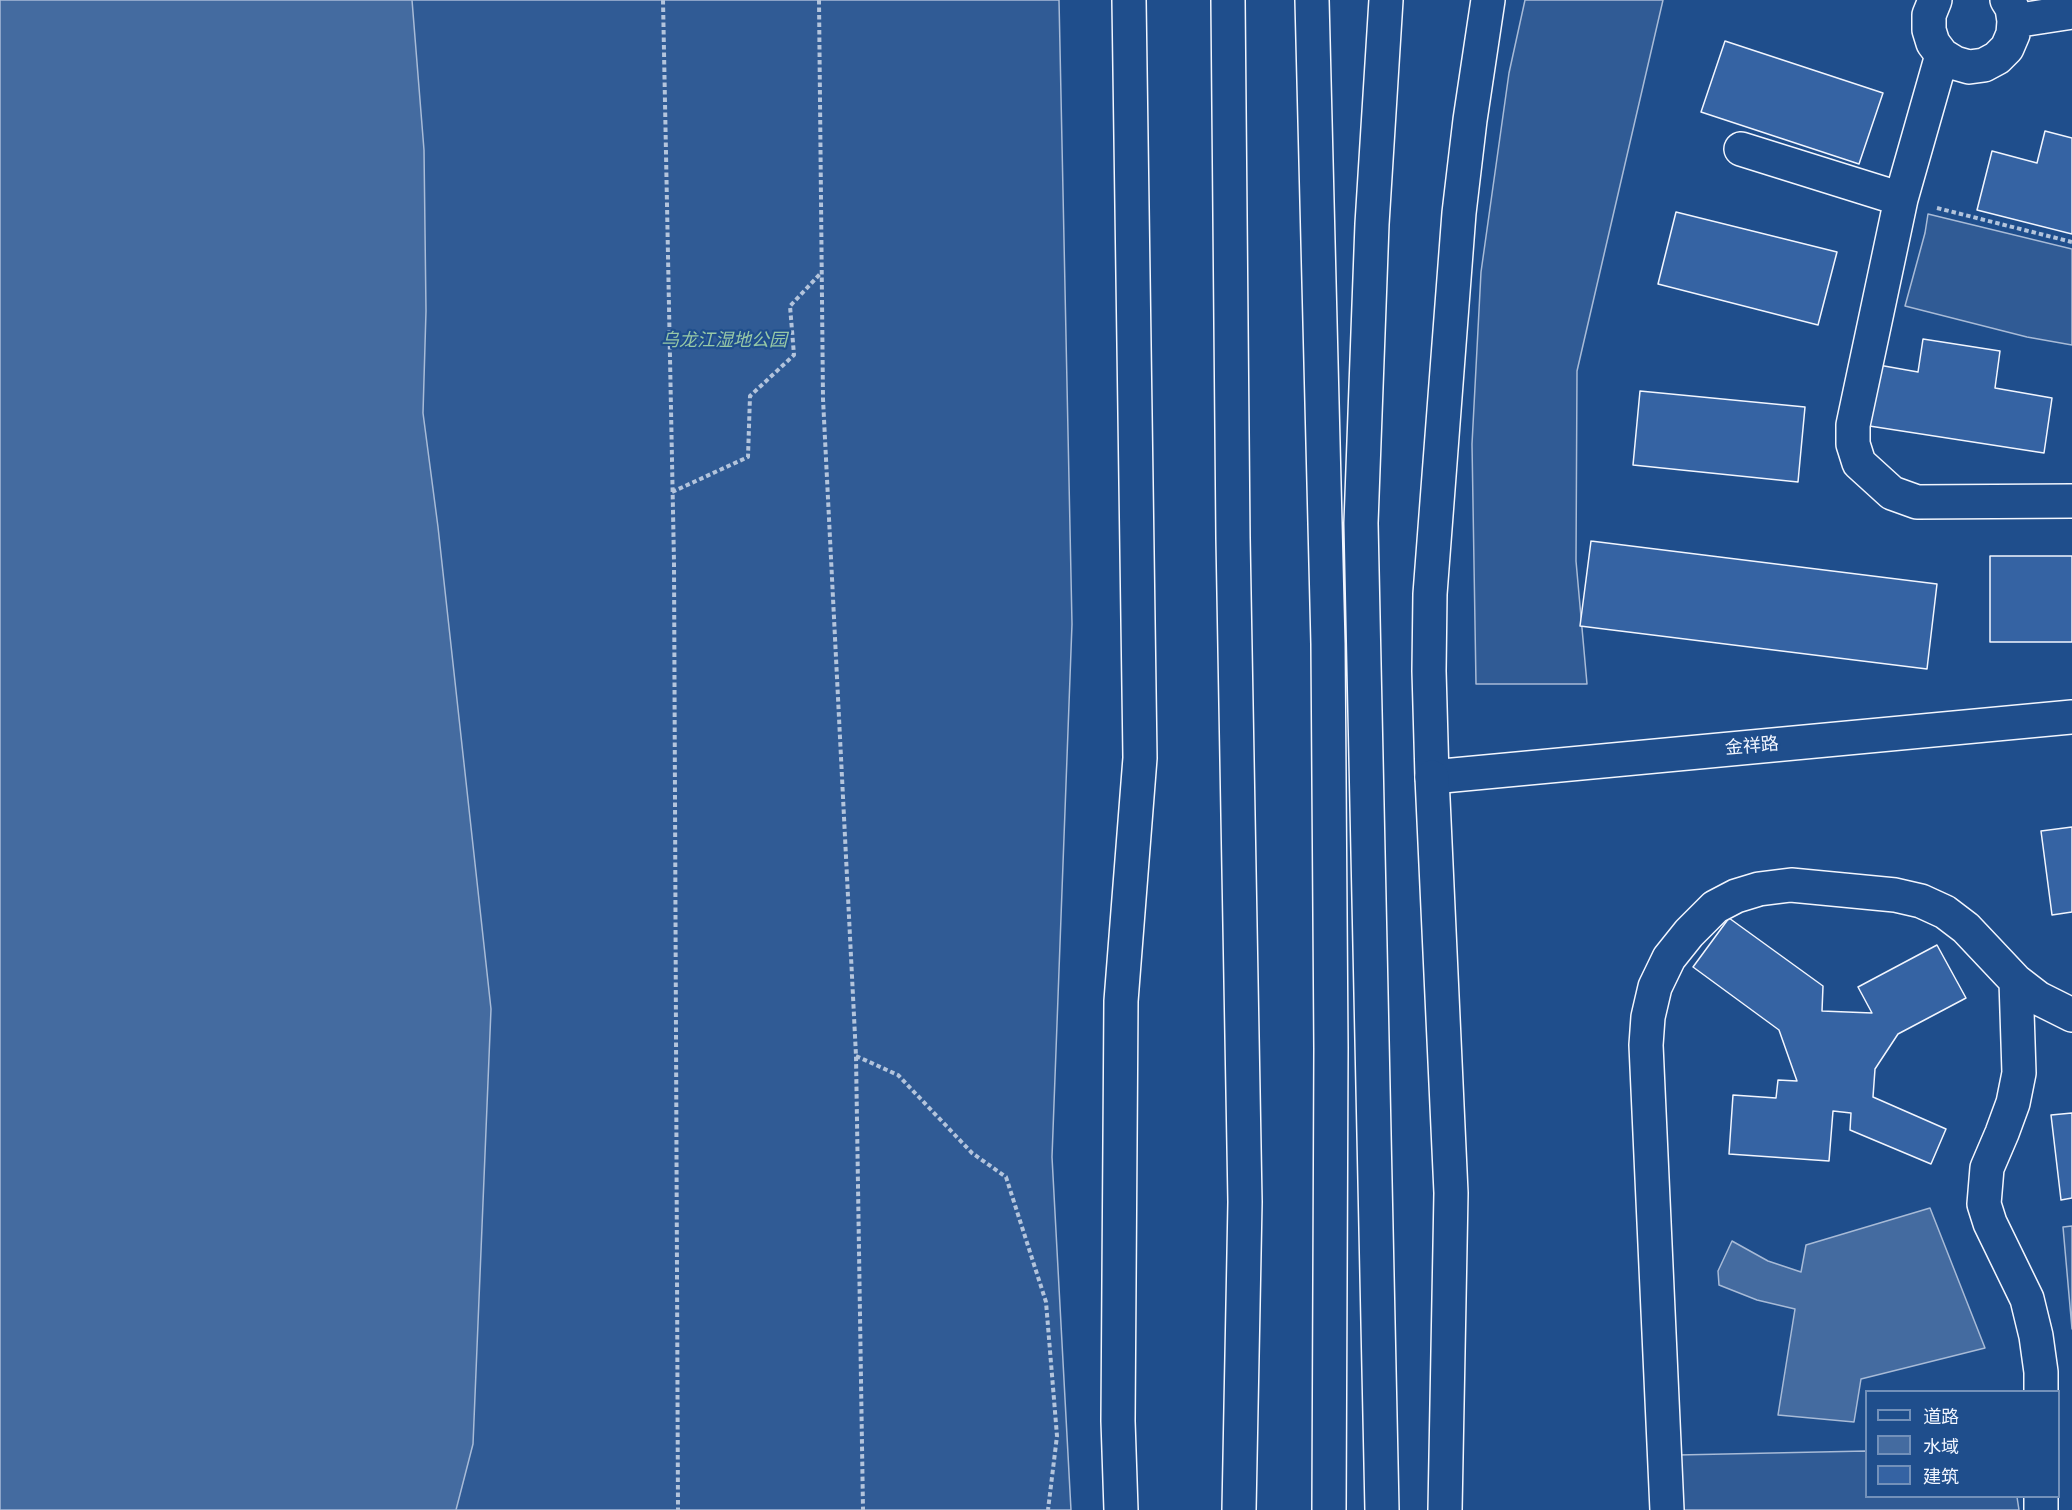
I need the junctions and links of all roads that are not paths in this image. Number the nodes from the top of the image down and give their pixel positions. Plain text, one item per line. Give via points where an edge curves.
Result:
1 (1129, 0) edge
2 (1228, 0) edge
3 (1312, 0) edge
4 (1386, 0) edge
5 (1488, 0) edge
6 (1935, 0) edge
7 (2010, 10) edge
8 (2072, 12) edge
9 (1942, 55) junction
10 (1741, 149) dead end
11 (1901, 199) junction
12 (2072, 501) edge
13 (2072, 717) edge
14 (1432, 777) junction
15 (2016, 981) junction
16 (2072, 1015) edge
17 (2041, 1390) edge
18 (1121, 1510) edge
19 (1239, 1510) edge
20 (1329, 1510) edge
21 (1382, 1510) edge
22 (1445, 1510) edge
23 (1667, 1510) edge

1 - 18 main road via 1140,758 1121,1001
2 - 19 main road via 1245,1202
3 - 20 main road via 1328,680
4 - 21 main road via 1372,224 1361,523
5 - 14 main road via 1459,213 1430,594
6 - 9 main road via 1929,30
7 - 8 main road
7 - 9 main road via 2013,34 1997,58 1969,67
9 - 11 main road
10 - 11 main road
11 - 12 main road via 1853,425 1859,463 1892,493 1917,502
13 - 14 main road, 金祥路
14 - 22 main road via 1451,1193
15 - 16 main road via 2038,998
15 - 17 main road via 2019,1073 2013,1103 1987,1168 1984,1204 2027,1299 2036,1336
15 - 23 main road via 1966,928 1921,901 1791,885 1759,889 1715,907 1669,958 1655,987 1646,1045

